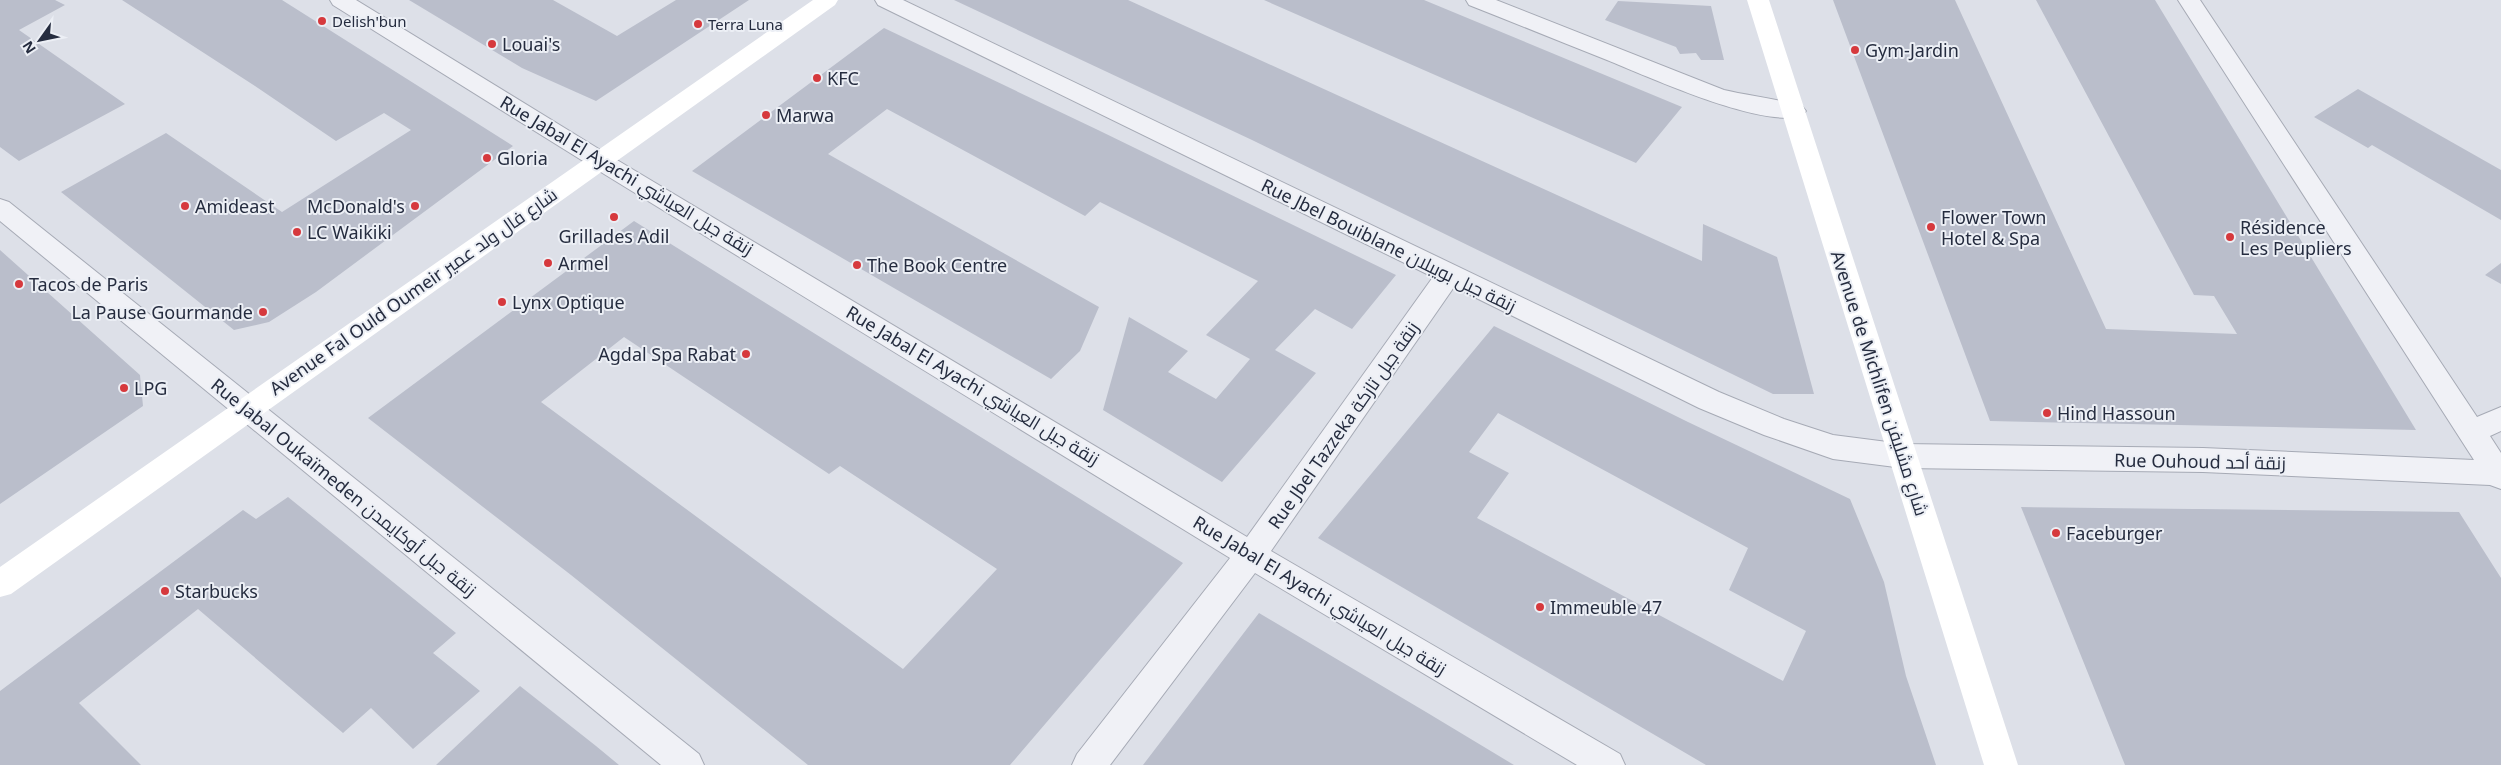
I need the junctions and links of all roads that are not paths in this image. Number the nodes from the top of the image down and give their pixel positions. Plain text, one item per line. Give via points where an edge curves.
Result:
1 (341, 0) edge
2 (827, 0) edge
3 (886, 0) edge
4 (1477, 0) edge
5 (1758, 0) edge
6 (2189, 0) edge
7 (1794, 111) junction
8 (599, 160) junction
9 (0, 208) edge
10 (1449, 274) junction
11 (247, 409) junction
12 (2501, 418) edge
13 (2472, 432) junction
14 (1903, 456) junction
15 (2500, 474) edge
16 (1251, 555) junction
17 (0, 584) edge
18 (687, 765) edge
19 (1089, 765) edge
20 (1608, 765) edge
21 (2001, 765) edge

1 - 8 street, Rue Jabal El Ayachi زنقة جبل العياشي
2 - 8 main road, Avenue Fal Ould Oumeir شارع فال ولد عمير
3 - 10 street, Rue Jbel Bouiblane زنقة جبل بويبلان
4 - 7 street via 1718,96
5 - 7 main road, Avenue de Michlifen شارع مشليفن
6 - 13 street
7 - 14 main road, Avenue de Michlifen شارع مشليفن
8 - 11 main road, Avenue Fal Ould Oumeir شارع فال ولد عمير
8 - 16 street, Rue Jabal El Ayachi زنقة جبل العياشي
9 - 11 street, Rue Jabal Oukaïmeden زنقة جبل أوكايمدن
10 - 14 street, Rue Jbel Bouiblane زنقة جبل بويبلان via 1709,400 1774,427 1833,447
10 - 16 street, Rue Jbel Tazzeka زنقة جبل تازكة
11 - 17 main road, Avenue Fal Ould Oumeir شارع فال ولد عمير
11 - 18 street, Rue Jabal Oukaïmeden زنقة جبل أوكايمدن
12 - 13 street
13 - 15 street
14 - 15 street, Rue Ouhoud زنقة أحد via 2203,460
14 - 21 main road, Avenue de Michlifen شارع مشليفن
16 - 19 street, Rue Jbel Tazzeka زنقة جبل تازكة
16 - 20 street, Rue Jabal El Ayachi زنقة جبل العياشي

